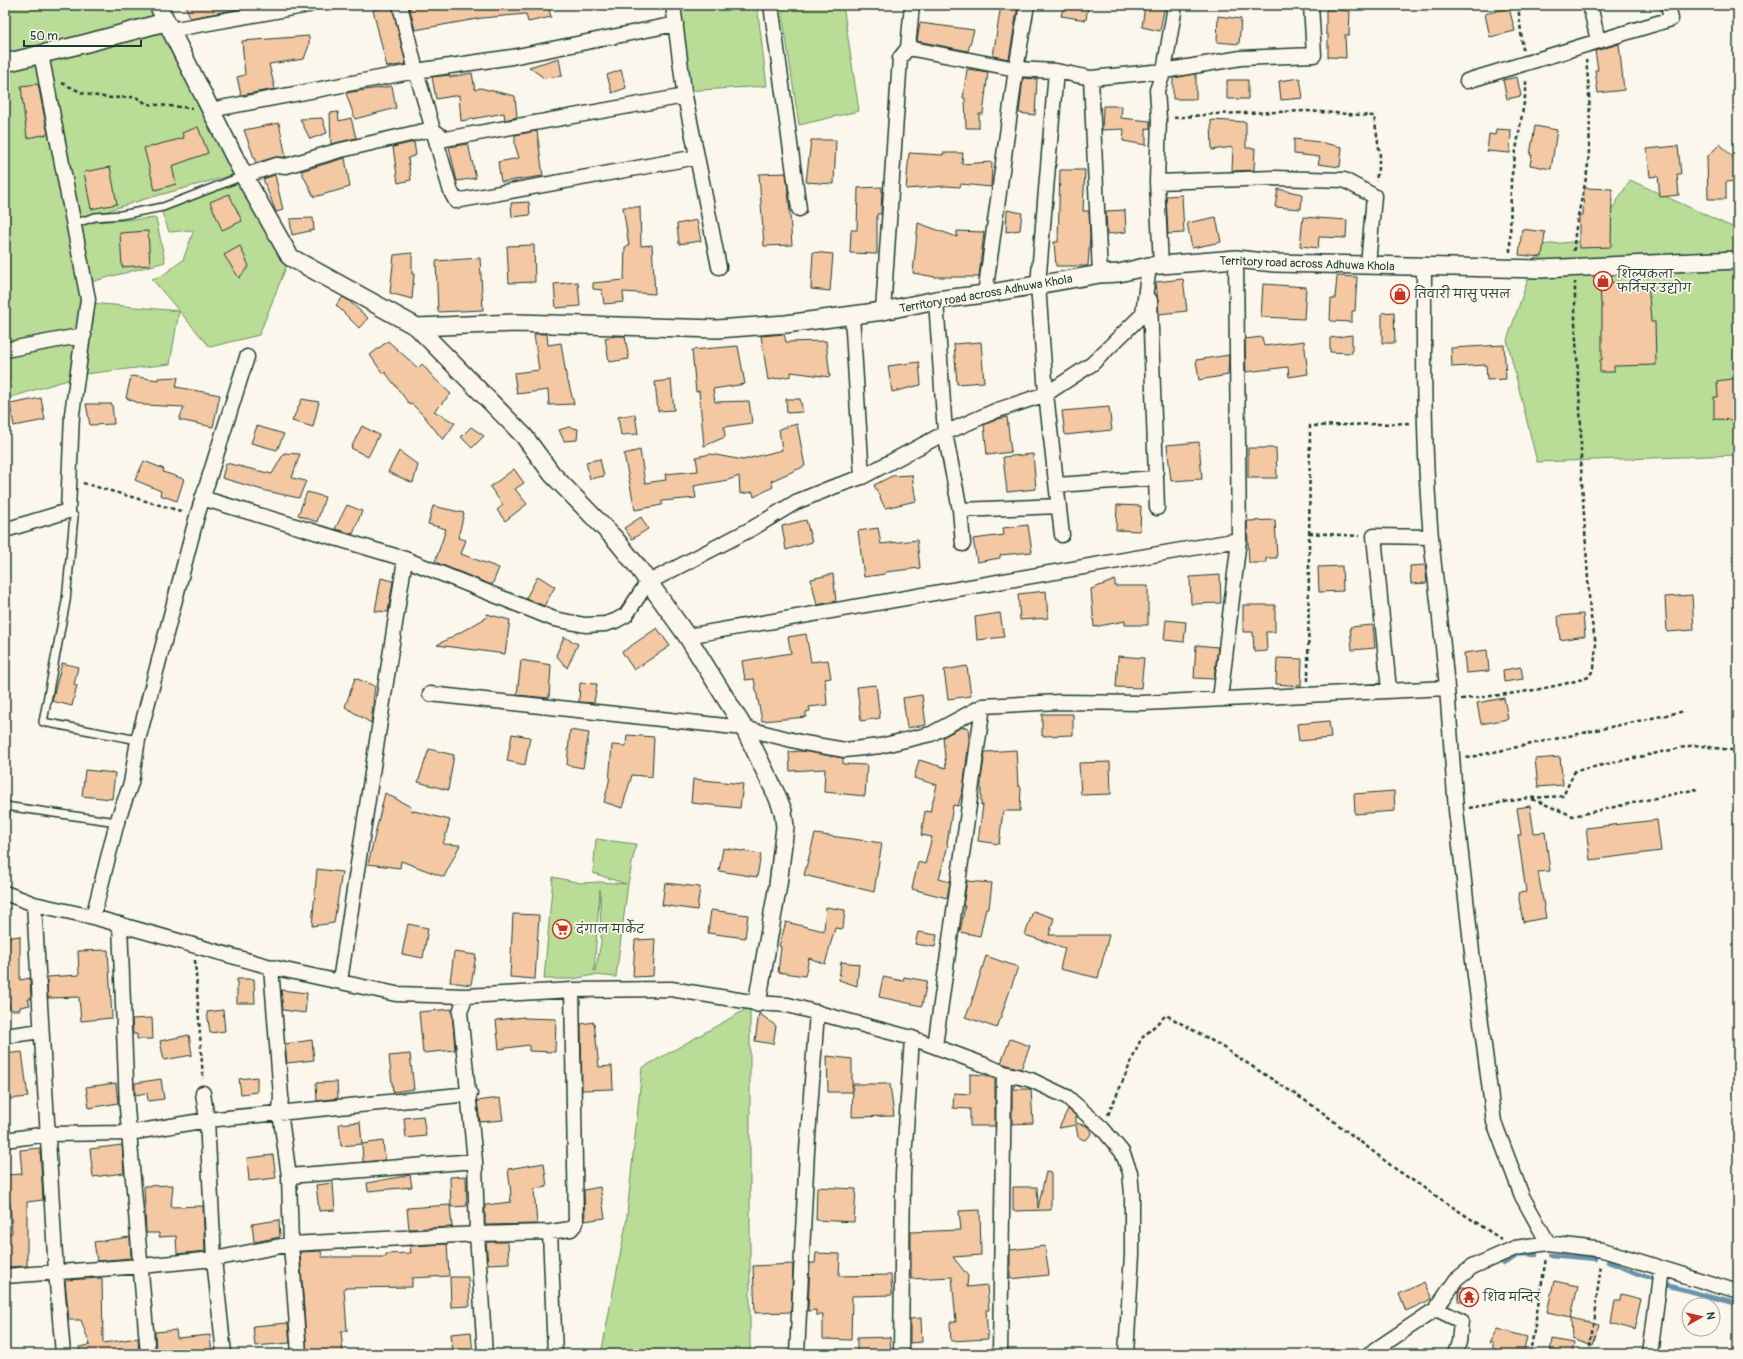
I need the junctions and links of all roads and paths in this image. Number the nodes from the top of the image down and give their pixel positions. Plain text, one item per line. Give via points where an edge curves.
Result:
1 (158, 5) edge
2 (309, 5) edge
3 (400, 5) edge
4 (673, 5) edge
5 (771, 5) edge
6 (912, 5) edge
7 (1027, 5) edge
8 (1173, 5) edge
9 (1311, 5) edge
10 (1518, 5) edge
11 (1590, 5) edge
12 (1668, 5) edge
13 (676, 24) junction
14 (167, 26) junction
15 (1591, 43) junction
16 (908, 48) junction
17 (41, 54) junction
18 (5, 63) edge
19 (1525, 63) junction
20 (1016, 69) junction
21 (416, 71) junction
22 (1056, 71) junction
23 (1164, 71) junction
24 (45, 75) junction
25 (1092, 78) junction
26 (1467, 81) dead end
27 (685, 96) junction
28 (210, 110) junction
29 (1159, 120) junction
30 (432, 129) junction
31 (697, 157) junction
32 (244, 176) junction
33 (1157, 182) junction
34 (1374, 196) junction
35 (799, 208) dead end
36 (73, 224) junction
37 (1236, 259) junction
38 (1738, 260) edge
39 (1155, 266) junction
40 (1368, 266) junction
41 (719, 267) dead end
42 (1424, 267) junction
43 (1574, 267) junction
44 (1509, 269) junction
45 (1100, 274) junction
46 (1038, 285) junction
47 (985, 294) junction
48 (936, 300) junction
49 (884, 311) junction
50 (852, 315) junction
51 (417, 326) junction
52 (84, 335) junction
53 (5, 350) edge
54 (247, 357) dead end
55 (1046, 394) junction
56 (1424, 422) junction
57 (945, 433) junction
58 (862, 477) junction
59 (1156, 478) junction
60 (69, 479) junction
61 (1057, 485) junction
62 (202, 498) junction
63 (1059, 506) junction
64 (1157, 508) dead end
65 (960, 510) junction
66 (68, 511) junction
67 (197, 516) junction
68 (5, 530) edge
69 (1309, 533) junction
70 (1062, 535) dead end
71 (1374, 536) junction
72 (1431, 537) junction
73 (1239, 540) junction
74 (963, 544) dead end
75 (405, 559) junction
76 (647, 583) junction
77 (687, 636) junction
78 (1447, 688) junction
79 (1389, 690) junction
80 (430, 694) dead end
81 (1308, 694) junction
82 (1220, 699) junction
83 (1460, 699) dead end
84 (983, 706) junction
85 (1685, 711) dead end
86 (744, 728) junction
87 (138, 740) junction
88 (1738, 751) edge
89 (1452, 761) junction
90 (1697, 789) dead end
91 (1529, 798) junction
92 (6, 806) edge
93 (1456, 810) junction
94 (5, 817) edge
95 (117, 822) junction
96 (5, 893) edge
97 (34, 904) junction
98 (93, 917) junction
99 (120, 924) junction
100 (194, 946) junction
101 (271, 967) junction
102 (340, 981) junction
103 (572, 990) junction
104 (466, 996) junction
105 (757, 1003) junction
106 (817, 1012) junction
107 (41, 1031) junction
108 (5, 1036) edge
109 (912, 1038) junction
110 (935, 1046) junction
111 (1004, 1073) junction
112 (203, 1093) joint
113 (470, 1094) junction
114 (280, 1112) junction
115 (207, 1120) junction
116 (1102, 1128) junction
117 (129, 1133) junction
118 (48, 1134) junction
119 (5, 1140) edge
120 (475, 1161) junction
121 (289, 1176) junction
122 (550, 1232) junction
123 (477, 1234) junction
124 (1548, 1243) junction
125 (292, 1244) junction
126 (1515, 1248) junction
127 (1603, 1250) junction
128 (214, 1258) junction
129 (141, 1266) junction
130 (1661, 1270) junction
131 (56, 1272) junction
132 (5, 1276) edge
133 (1738, 1292) edge
134 (1436, 1309) junction
135 (63, 1354) edge
136 (148, 1354) edge
137 (224, 1354) edge
138 (299, 1354) edge
139 (484, 1354) edge
140 (555, 1354) edge
141 (797, 1354) edge
142 (901, 1354) edge
143 (1000, 1354) edge
144 (1126, 1354) edge
145 (1369, 1354) edge
146 (1455, 1354) edge
147 (1530, 1354) edge
148 (1589, 1354) edge
149 (1650, 1354) edge

1 - 14 street
2 - 14 street
3 - 21 street
4 - 13 street
5 - 35 street
6 - 16 street
7 - 20 street
8 - 23 street
9 - 23 street via 1314,55 1241,58
10 - 19 path
11 - 15 street
12 - 15 street via 1671,19
13 - 21 street via 512,57
13 - 27 street
14 - 17 street
14 - 28 street
15 - 19 street
15 - 43 path via 1588,164 1574,237
16 - 20 street
16 - 49 street via 900,58
17 - 18 street
17 - 24 street
19 - 26 street
19 - 44 path via 1526,91 1511,180
20 - 22 street
20 - 47 street
21 - 28 street
21 - 30 street
22 - 25 street
22 - 46 street
23 - 25 street
23 - 29 street via 1157,90
24 - 28 path via 85,94 111,98 136,97 147,104
24 - 36 street
25 - 45 street
27 - 30 street via 445,138
27 - 31 street
28 - 32 street
29 - 33 street
29 - 34 path via 1213,114 1307,111 1374,116 1380,155
30 - 31 street via 456,201
30 - 32 street via 337,151 286,166 277,165
31 - 41 street
32 - 36 lane via 163,207 95,217
32 - 51 street via 290,257
33 - 34 street via 1274,178 1344,180
33 - 39 street
34 - 40 street
36 - 52 street via 88,299
37 - 39 street, Territory road across Adhuwa Khola
37 - 40 street, Territory road across Adhuwa Khola
37 - 73 street
38 - 43 street, Territory road across Adhuwa Khola
39 - 45 street, Territory road across Adhuwa Khola
39 - 55 street via 1143,314 1092,364
39 - 59 street
40 - 42 street, Territory road across Adhuwa Khola
42 - 44 street, Territory road across Adhuwa Khola
42 - 56 street
43 - 44 street, Territory road across Adhuwa Khola
43 - 83 path via 1581,466 1590,612 1596,644 1594,668 1589,677 1540,690
45 - 46 street, Territory road across Adhuwa Khola
46 - 47 street, Territory road across Adhuwa Khola
46 - 55 street
47 - 48 street, Territory road across Adhuwa Khola
48 - 49 street, Territory road across Adhuwa Khola
48 - 57 street
49 - 50 street, Territory road across Adhuwa Khola
50 - 51 street, Territory road across Adhuwa Khola via 786,324 717,329 517,323
50 - 58 street
51 - 76 street via 524,436 552,474 616,540
52 - 53 street
52 - 60 street via 72,414
54 - 62 street
55 - 57 street via 995,411
55 - 61 street
56 - 69 path via 1310,426
56 - 72 street
57 - 58 street
57 - 65 street
58 - 76 street via 796,502 753,528
59 - 61 street
59 - 64 street
60 - 66 street
60 - 67 path
61 - 63 street
62 - 67 street
62 - 75 street
63 - 65 street
63 - 70 street
65 - 74 street
66 - 68 street
66 - 87 lane via 74,516 66,601 43,722
67 - 87 street
69 - 71 path
69 - 81 path
71 - 72 street
71 - 79 street
72 - 78 street
73 - 77 street
73 - 82 street
75 - 76 street via 554,618 585,625 605,624 626,615
75 - 102 street
76 - 77 street
77 - 86 street
78 - 79 street
78 - 89 street
79 - 81 street
80 - 86 street
81 - 82 street
82 - 84 street
84 - 86 street via 931,734 880,746 845,750
84 - 110 street
85 - 89 path
86 - 105 street via 777,796 785,826 779,878
87 - 95 street via 131,783
88 - 91 path via 1694,745 1605,765 1575,772 1563,796
89 - 93 street
90 - 91 path via 1573,816
91 - 93 path
92 - 94 lane
92 - 95 lane
93 - 124 street via 1494,1122 1522,1196
95 - 98 street
96 - 97 street
97 - 98 street
97 - 107 street
98 - 99 street
99 - 100 street
99 - 117 street
100 - 101 street
100 - 112 path
101 - 102 street
101 - 114 street
102 - 104 street via 396,994
103 - 104 street
103 - 105 street via 671,989
103 - 122 street via 576,1223 571,1229
104 - 113 street via 460,1012
105 - 106 street via 788,1004
106 - 109 street
106 - 141 street
107 - 108 street
107 - 118 street
109 - 110 street
109 - 142 street via 903,1174
110 - 111 street
111 - 116 street via 1031,1080 1067,1097
111 - 143 street
112 - 115 street
113 - 114 street
113 - 120 street
114 - 115 street
114 - 121 street
115 - 117 street
115 - 128 street
116 - 126 path via 1141,1039 1166,1015 1216,1043 1318,1109 1397,1170
116 - 144 street via 1122,1152 1130,1172 1132,1254
117 - 118 street
117 - 129 street
118 - 119 street
118 - 131 street
120 - 121 street
120 - 123 street
121 - 125 street
122 - 123 street
122 - 140 street
123 - 125 street
123 - 139 street
124 - 126 street
124 - 127 street
124 - 147 path
125 - 128 street
125 - 138 street
126 - 134 street via 1472,1267 1456,1280
127 - 130 street
127 - 148 path
128 - 129 street
128 - 137 street
129 - 131 street
129 - 136 street
130 - 133 street
130 - 149 street
131 - 132 street
131 - 135 street
134 - 145 street
134 - 146 street via 1461,1321

